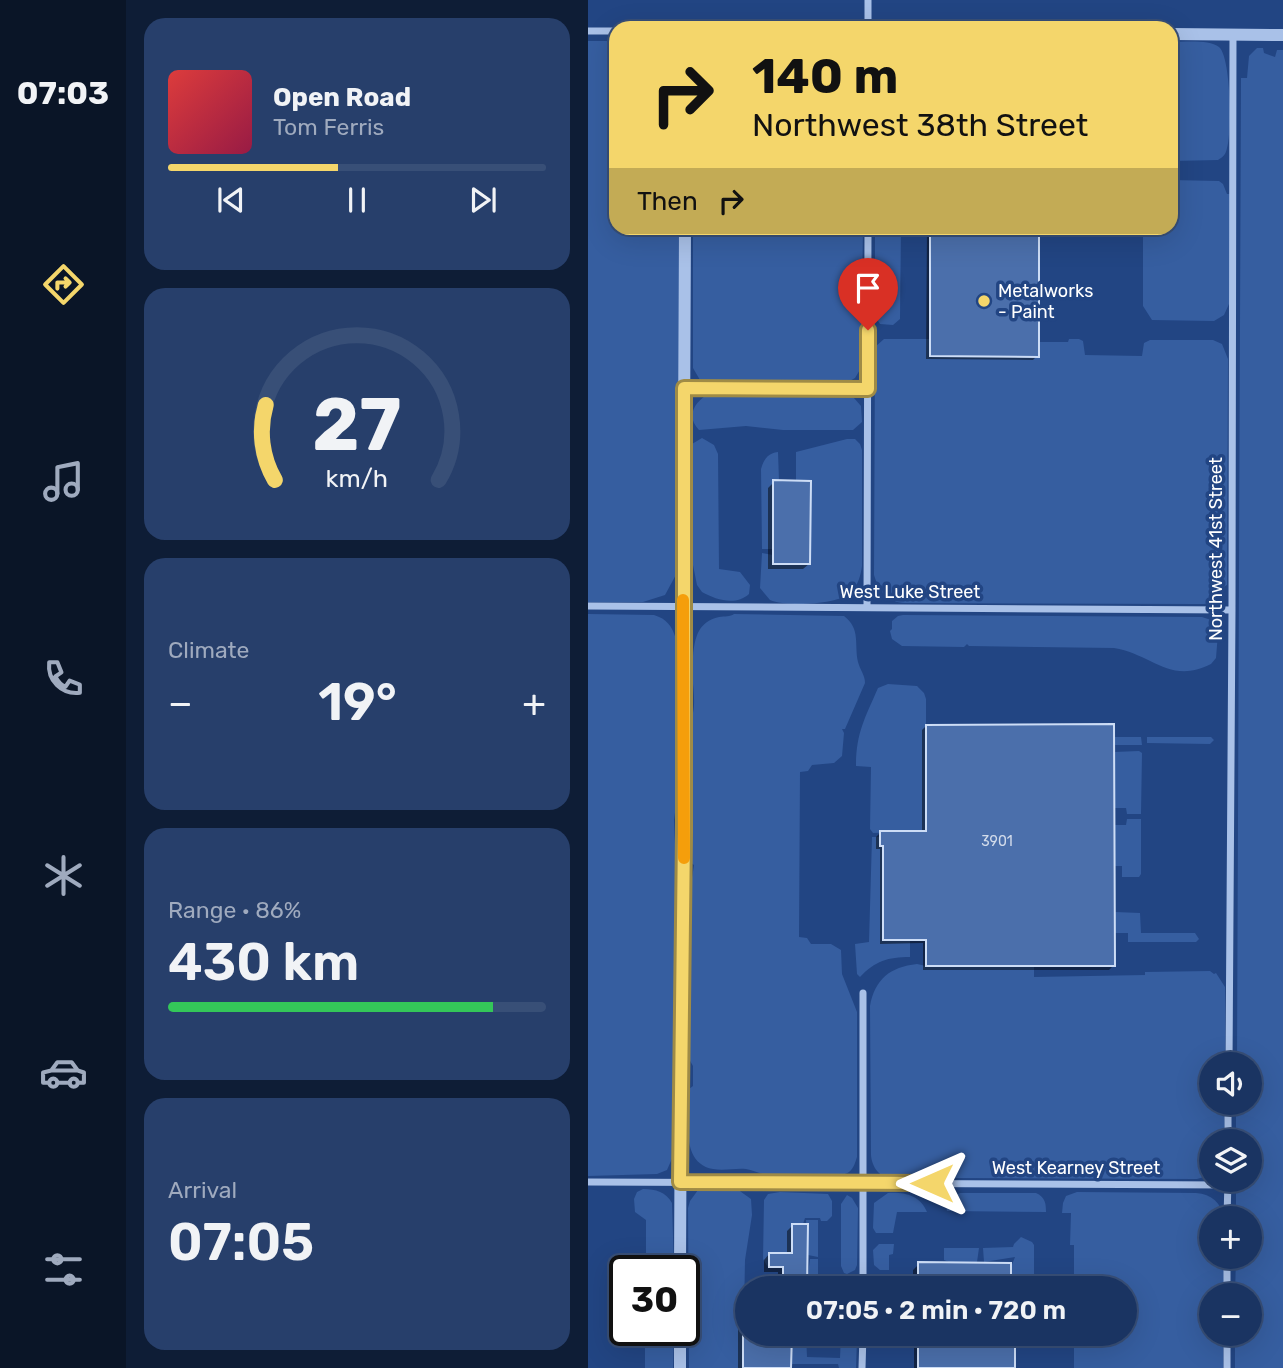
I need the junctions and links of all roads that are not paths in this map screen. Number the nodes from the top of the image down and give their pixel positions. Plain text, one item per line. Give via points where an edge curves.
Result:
1 (868, 0) edge
2 (868, 21) edge
3 (588, 31) edge
4 (609, 31) edge
5 (1178, 34) edge
6 (1233, 34) junction
7 (1283, 35) edge
8 (685, 235) edge
9 (868, 235) edge
10 (684, 388) junction
11 (868, 389) junction
12 (588, 606) edge
13 (683, 606) junction
14 (867, 607) junction
15 (1232, 610) junction
16 (863, 993) dead end
17 (1229, 1052) edge
18 (588, 1182) edge
19 (680, 1182) junction
20 (1199, 1182) edge
21 (864, 1183) junction
22 (680, 1255) edge
23 (863, 1276) edge
24 (680, 1346) edge
25 (863, 1346) edge
26 (1227, 1346) edge
27 (680, 1368) edge
28 (862, 1368) edge
29 (1227, 1368) edge

1 - 2 street
3 - 4 street
5 - 6 street
6 - 7 street
6 - 15 street, Northwest 41st Street
8 - 10 street
9 - 11 street
10 - 11 street
10 - 13 street
11 - 14 street
12 - 13 street, West Luke Street
13 - 14 street, West Luke Street
13 - 19 street
14 - 15 street, West Luke Street
15 - 17 street, Northwest 41st Street
16 - 21 street
18 - 19 street, West Kearney Street
19 - 21 street, West Kearney Street
19 - 22 street
20 - 21 street, West Kearney Street
21 - 23 street
24 - 27 street
25 - 28 street
26 - 29 street

